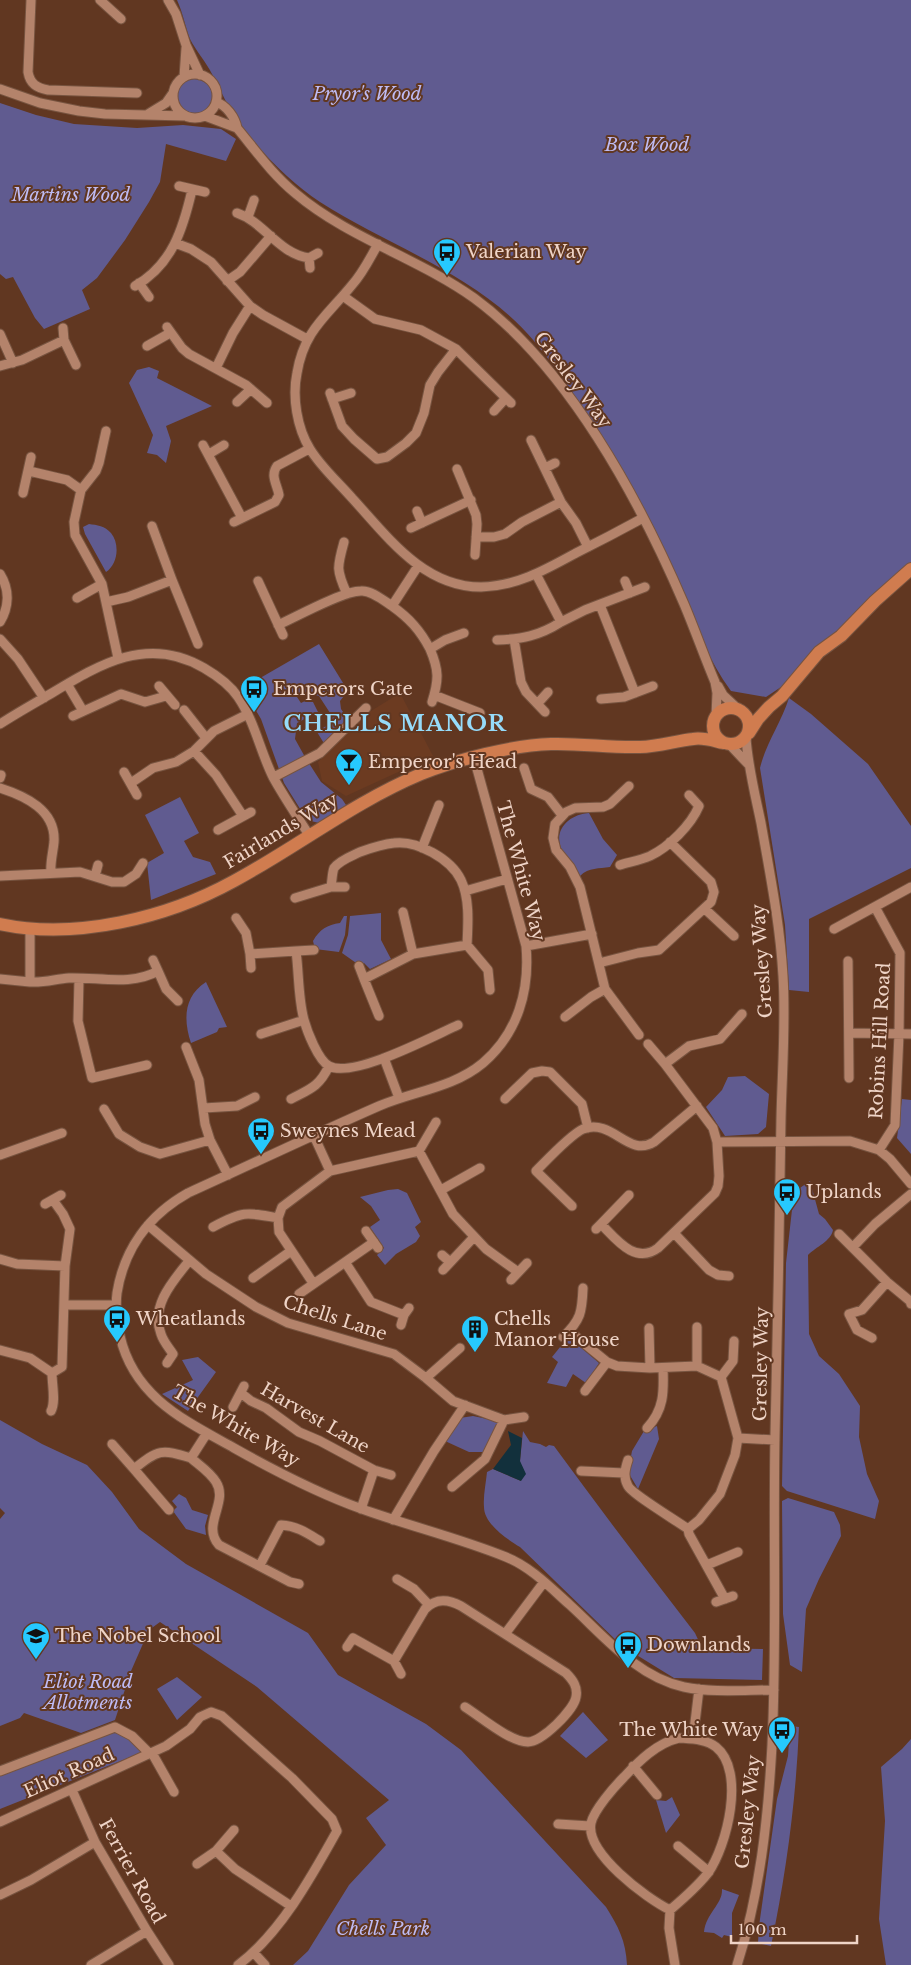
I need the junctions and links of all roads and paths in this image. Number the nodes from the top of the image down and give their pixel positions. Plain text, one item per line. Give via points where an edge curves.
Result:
1 (31, 0) edge
2 (100, 0) edge
3 (168, 0) edge
4 (121, 19) dead end
5 (186, 45) junction
6 (200, 74) junction
7 (184, 77) junction
8 (0, 89) edge
9 (137, 92) dead end
10 (173, 93) junction
11 (216, 102) junction
12 (148, 114) junction
13 (186, 116) junction
14 (205, 116) junction
15 (237, 128) junction
16 (179, 186) dead end
17 (192, 190) junction
18 (205, 192) dead end
19 (254, 200) dead end
20 (237, 213) dead end
21 (248, 217) junction
22 (271, 236) junction
23 (175, 243) junction
24 (378, 244) junction
25 (318, 253) dead end
26 (309, 258) junction
27 (310, 268) dead end
28 (227, 281) junction
29 (343, 296) junction
30 (149, 297) dead end
31 (250, 306) junction
32 (63, 328) dead end
33 (0, 334) edge
34 (307, 339) junction
35 (64, 340) junction
36 (147, 346) dead end
37 (456, 349) junction
38 (13, 363) junction
39 (0, 366) edge
40 (76, 366) dead end
41 (216, 368) junction
42 (251, 389) junction
43 (351, 393) dead end
44 (237, 402) dead end
45 (267, 403) dead end
46 (494, 411) dead end
47 (106, 430) dead end
48 (94, 438) dead end
49 (104, 440) junction
50 (531, 440) dead end
51 (203, 445) dead end
52 (224, 446) dead end
53 (309, 449) junction
54 (209, 454) junction
55 (31, 457) dead end
56 (555, 463) dead end
57 (545, 468) junction
58 (457, 469) dead end
59 (28, 471) junction
60 (81, 490) junction
61 (23, 493) dead end
62 (471, 500) junction
63 (561, 502) junction
64 (417, 511) dead end
65 (643, 518) junction
66 (422, 523) junction
67 (152, 526) dead end
68 (411, 528) dead end
69 (476, 537) junction
70 (344, 542) dead end
71 (588, 547) junction
72 (475, 555) dead end
73 (418, 566) junction
74 (911, 568) edge
75 (0, 574) edge
76 (536, 574) junction
77 (172, 580) junction
78 (625, 581) dead end
79 (258, 582) dead end
80 (102, 584) junction
81 (645, 586) dead end
82 (630, 593) junction
83 (348, 594) junction
84 (77, 598) dead end
85 (106, 602) junction
86 (600, 605) junction
87 (392, 606) junction
88 (0, 622) edge
89 (561, 622) junction
90 (278, 625) junction
91 (464, 634) dead end
92 (283, 635) dead end
93 (0, 639) edge
94 (514, 639) junction
95 (496, 640) dead end
96 (198, 644) dead end
97 (430, 649) junction
98 (118, 658) junction
99 (715, 682) junction
100 (68, 684) junction
101 (159, 686) dead end
102 (653, 686) dead end
103 (548, 692) dead end
104 (635, 693) junction
105 (166, 696) junction
106 (44, 698) junction
107 (601, 699) dead end
108 (538, 703) junction
109 (175, 705) dead end
110 (769, 707) junction
111 (366, 708) dead end
112 (184, 710) dead end
113 (740, 710) junction
114 (82, 711) junction
115 (546, 712) dead end
116 (480, 713) dead end
117 (248, 714) junction
118 (73, 716) dead end
119 (715, 718) junction
120 (0, 724) edge
121 (747, 736) junction
122 (206, 738) junction
123 (695, 738) junction
124 (726, 744) junction
125 (194, 751) junction
126 (474, 758) junction
127 (748, 764) junction
128 (524, 768) dead end
129 (124, 772) dead end
130 (274, 777) junction
131 (131, 783) junction
132 (629, 786) dead end
133 (0, 788) edge
134 (137, 795) dead end
135 (689, 795) dead end
136 (439, 805) dead end
137 (562, 815) junction
138 (218, 830) dead end
139 (309, 835) junction
140 (670, 842) junction
141 (422, 848) junction
142 (143, 863) dead end
143 (98, 865) dead end
144 (620, 865) dead end
145 (51, 873) junction
146 (0, 876) edge
147 (95, 876) junction
148 (507, 879) junction
149 (331, 887) junction
150 (345, 887) dead end
151 (911, 887) edge
152 (466, 891) junction
153 (295, 898) dead end
154 (875, 907) junction
155 (705, 909) junction
156 (403, 912) dead end
157 (236, 918) dead end
158 (0, 924) edge
159 (30, 929) junction
160 (834, 929) dead end
161 (592, 934) junction
162 (734, 936) dead end
163 (467, 945) junction
164 (526, 946) junction
165 (314, 950) dead end
166 (296, 951) junction
167 (250, 954) junction
168 (413, 954) junction
169 (153, 960) dead end
170 (848, 961) dead end
171 (598, 963) junction
172 (359, 966) dead end
173 (251, 968) dead end
174 (158, 971) junction
175 (0, 979) edge
176 (80, 979) junction
177 (364, 979) junction
178 (30, 982) junction
179 (605, 989) junction
180 (490, 990) dead end
181 (178, 1001) dead end
182 (742, 1014) dead end
183 (379, 1016) dead end
184 (565, 1017) dead end
185 (304, 1020) junction
186 (458, 1025) dead end
187 (848, 1033) junction
188 (261, 1034) dead end
189 (899, 1034) junction
190 (911, 1034) edge
191 (639, 1035) dead end
192 (648, 1044) dead end
193 (186, 1047) dead end
194 (384, 1058) junction
195 (665, 1064) junction
196 (147, 1065) dead end
197 (329, 1066) junction
198 (849, 1078) dead end
199 (255, 1097) dead end
200 (399, 1098) junction
201 (291, 1099) dead end
202 (505, 1099) dead end
203 (697, 1106) junction
204 (204, 1108) junction
205 (104, 1109) dead end
206 (436, 1122) dead end
207 (588, 1128) junction
208 (62, 1133) dead end
209 (314, 1136) junction
210 (210, 1140) junction
211 (781, 1141) junction
212 (716, 1142) junction
213 (419, 1150) junction
214 (879, 1150) junction
215 (0, 1155) edge
216 (480, 1168) dead end
217 (330, 1171) junction
218 (228, 1175) junction
219 (911, 1184) edge
220 (441, 1190) junction
221 (911, 1194) edge
222 (61, 1195) dead end
223 (629, 1196) dead end
224 (572, 1206) dead end
225 (278, 1218) junction
226 (148, 1225) junction
227 (213, 1227) dead end
228 (366, 1230) dead end
229 (674, 1233) junction
230 (838, 1234) dead end
231 (474, 1237) junction
232 (853, 1247) junction
233 (291, 1251) junction
234 (442, 1255) dead end
235 (0, 1259) edge
236 (189, 1261) junction
237 (345, 1262) junction
238 (450, 1262) junction
239 (527, 1263) dead end
240 (65, 1266) junction
241 (443, 1270) dead end
242 (518, 1272) junction
243 (729, 1276) dead end
244 (252, 1278) dead end
245 (511, 1280) dead end
246 (887, 1282) junction
247 (313, 1284) junction
248 (583, 1288) dead end
249 (300, 1294) dead end
250 (911, 1304) edge
251 (65, 1305) junction
252 (116, 1305) junction
253 (401, 1325) dead end
254 (697, 1327) dead end
255 (649, 1328) dead end
256 (872, 1338) dead end
257 (734, 1341) dead end
258 (460, 1348) dead end
259 (0, 1350) edge
260 (607, 1362) junction
261 (167, 1363) dead end
262 (698, 1366) junction
263 (650, 1368) junction
264 (663, 1368) junction
265 (52, 1374) junction
266 (721, 1377) junction
267 (426, 1378) junction
268 (585, 1391) dead end
269 (465, 1405) junction
270 (233, 1407) dead end
271 (51, 1411) dead end
272 (524, 1417) dead end
273 (504, 1420) junction
274 (647, 1428) dead end
275 (207, 1433) junction
276 (738, 1438) junction
277 (775, 1440) junction
278 (112, 1444) dead end
279 (190, 1458) junction
280 (628, 1460) dead end
281 (134, 1468) junction
282 (374, 1470) junction
283 (581, 1471) dead end
284 (624, 1473) junction
285 (390, 1475) dead end
286 (452, 1487) dead end
287 (361, 1509) junction
288 (169, 1510) dead end
289 (393, 1520) junction
290 (688, 1529) junction
291 (320, 1541) dead end
292 (735, 1551) dead end
293 (260, 1565) junction
294 (707, 1565) junction
295 (397, 1579) dead end
296 (544, 1582) junction
297 (300, 1584) dead end
298 (725, 1599) dead end
299 (429, 1605) junction
300 (505, 1634) junction
301 (347, 1647) dead end
302 (394, 1661) junction
303 (402, 1674) dead end
304 (699, 1689) junction
305 (774, 1690) junction
306 (465, 1707) dead end
307 (693, 1739) junction
308 (151, 1754) junction
309 (634, 1766) junction
310 (0, 1771) edge
311 (72, 1790) junction
312 (174, 1792) dead end
313 (657, 1795) dead end
314 (0, 1822) edge
315 (558, 1824) dead end
316 (590, 1826) junction
317 (234, 1830) dead end
318 (94, 1842) junction
319 (678, 1846) dead end
320 (216, 1851) junction
321 (197, 1864) dead end
322 (709, 1872) junction
323 (0, 1895) edge
324 (291, 1906) junction
325 (670, 1910) junction
326 (147, 1931) junction
327 (254, 1953) junction
328 (92, 1965) edge
329 (169, 1965) edge
330 (238, 1965) edge
331 (265, 1965) edge
332 (675, 1965) edge
333 (737, 1965) edge

1 - 9 street via 28,72 35,86 48,90
2 - 4 street
3 - 5 street
5 - 6 street
5 - 7 street
6 - 7 street
6 - 11 street via 216,88
7 - 10 street via 178,81
8 - 12 street via 72,110
10 - 12 street via 166,103
10 - 13 street via 176,107
11 - 14 street
11 - 15 street, Gresley Way via 224,105 236,121
12 - 13 street
13 - 14 street
14 - 15 street
15 - 24 street, Gresley Way via 268,167 296,194 325,215
16 - 17 street
17 - 18 street
17 - 23 street
19 - 21 street
20 - 21 street
21 - 22 street
22 - 26 street via 292,252
22 - 28 street via 240,272
23 - 28 street via 202,255
23 - 30 street via 155,272 137,284
24 - 29 street
24 - 65 street, Gresley Way via 473,298 528,346 582,416
25 - 26 street
26 - 27 street
28 - 31 street
29 - 34 street
29 - 37 street via 375,319 421,330
31 - 34 street
31 - 41 street
32 - 35 street
33 - 38 street
34 - 53 street via 296,375 295,400
35 - 38 street
35 - 40 street
36 - 41 street via 168,330 189,354
37 - 43 street via 430,385 416,433 384,459 378,459 348,433 340,421 331,396
37 - 46 street via 508,401
38 - 39 street
41 - 42 street
42 - 44 street
42 - 45 street
47 - 49 street
48 - 49 street
49 - 60 street via 96,471
50 - 57 street
51 - 54 street
52 - 54 street
53 - 54 street via 274,470 279,495 275,502 238,520
53 - 73 street via 327,472
55 - 59 street
56 - 57 street
57 - 63 street
58 - 62 street
59 - 60 street via 66,480
59 - 61 street
60 - 80 street via 74,522 75,535
62 - 66 street
62 - 69 street via 476,515
63 - 69 street via 505,534
63 - 71 street
64 - 66 street
65 - 71 street
65 - 99 street, Gresley Way via 685,606
66 - 68 street
67 - 77 street
69 - 72 street
70 - 83 street via 338,567
71 - 76 street
73 - 76 street via 453,582 479,587 507,584
73 - 87 street
74 - 110 main road via 851,627 819,652
75 - 88 street via 7,600
76 - 89 street
77 - 85 street
77 - 96 street
78 - 82 street
79 - 90 street
80 - 84 street
80 - 85 street
81 - 82 street
82 - 86 street
83 - 87 street via 360,590
83 - 90 street
85 - 98 street
86 - 89 street
86 - 104 street
87 - 97 street via 411,620
89 - 94 street via 545,632
90 - 92 street
91 - 97 street
93 - 106 street
94 - 95 street
94 - 108 street via 521,682
97 - 116 street via 437,665 438,682 433,698
98 - 100 street via 99,665
98 - 117 street via 163,654 199,665 229,687
99 - 113 street, Gresley Way via 723,695
99 - 119 street, Gresley Way via 718,693
100 - 106 street
100 - 114 street
101 - 105 street
102 - 104 street
103 - 108 street
104 - 107 street
105 - 109 street
105 - 114 street via 145,702 121,694
106 - 120 street
108 - 115 street
110 - 113 main road
110 - 121 main road
111 - 130 street via 320,753
112 - 122 street
113 - 119 main road via 724,709
113 - 121 main road via 748,718
114 - 118 street
117 - 122 street
117 - 130 street
119 - 123 main road
119 - 124 main road via 715,735
121 - 124 main road via 739,743
121 - 127 street, Gresley Way
122 - 125 street
123 - 124 main road, Fairlands Way
123 - 126 main road, Fairlands Way via 642,747 536,745
124 - 127 street
125 - 131 street via 176,762 153,768
125 - 138 street via 247,814
126 - 139 main road, Fairlands Way via 416,776 364,801
126 - 148 street, The White Way
127 - 211 street, Gresley Way via 778,920 783,980
128 - 137 street via 531,789 548,797
129 - 131 street
130 - 139 street
131 - 134 street
132 - 137 street via 607,806 575,808
133 - 145 street via 31,800 46,817 54,837
135 - 140 street via 699,806
136 - 141 street
137 - 161 street via 554,829 553,842 580,887
139 - 159 main road, Fairlands Way via 234,882 165,910 130,920 75,929
140 - 144 street via 652,856
140 - 155 street via 711,882 714,892
141 - 149 street via 394,842 348,857 334,869
141 - 152 street via 452,866
142 - 147 street via 136,874 124,882
143 - 147 street
145 - 146 street
145 - 147 street via 80,872
148 - 152 street
148 - 164 street, The White Way
149 - 150 street
149 - 153 street
151 - 154 street
152 - 163 street
154 - 160 street
154 - 189 street, Robins Hill Road via 900,953
155 - 162 street
155 - 171 street via 659,950
156 - 168 street
157 - 167 street via 246,933
158 - 159 main road, Fairlands Way
159 - 178 street
161 - 164 street
161 - 171 street
163 - 168 street
163 - 180 street via 488,970
164 - 200 street, The White Way via 524,994 516,1020 494,1052 457,1080
165 - 166 street
166 - 167 street
166 - 185 street
167 - 173 street
168 - 177 street
169 - 174 street
170 - 187 street
171 - 179 street
172 - 177 street
174 - 176 street via 135,980
174 - 181 street via 166,990
175 - 178 street
176 - 178 street
176 - 196 street via 78,1021 92,1078
177 - 183 street
179 - 184 street
179 - 191 street
182 - 195 street via 738,1027 720,1040 690,1046
185 - 188 street
185 - 197 street via 319,1056
186 - 194 street
187 - 189 street
187 - 198 street
189 - 190 street
189 - 214 street, Robins Hill Road via 896,1125
192 - 195 street
193 - 204 street via 199,1080
194 - 197 street via 350,1068
194 - 200 street
195 - 203 street
197 - 201 street via 316,1086
199 - 204 street via 238,1109
200 - 209 street, The White Way
202 - 207 street via 532,1073 550,1072 582,1104
203 - 207 street via 646,1146 632,1144 604,1128
203 - 212 street via 713,1128
204 - 210 street
205 - 210 street via 119,1134 160,1154
206 - 213 street via 434,1135
207 - 224 street via 579,1131 536,1170
208 - 215 street
209 - 217 street
209 - 218 street, The White Way
210 - 218 street
211 - 212 street
211 - 214 street via 850,1141
211 - 277 street, Gresley Way
212 - 229 street via 717,1189
213 - 217 street
213 - 220 street
214 - 219 street
216 - 220 street via 468,1169
217 - 225 street via 286,1204
218 - 226 street, The White Way via 177,1199
220 - 231 street via 454,1214
221 - 232 street
222 - 240 street via 49,1202 62,1214 70,1229
223 - 229 street via 598,1226 626,1250 641,1254 654,1251
225 - 227 street via 240,1214
225 - 233 street via 279,1232
226 - 236 street, Chells Lane
226 - 252 street, The White Way via 125,1263
228 - 237 street via 376,1245
229 - 243 street via 709,1270
230 - 232 street
231 - 238 street
231 - 242 street
232 - 246 street
233 - 244 street
233 - 247 street
234 - 238 street
235 - 240 street via 16,1264
236 - 261 street via 166,1290 158,1318 161,1335 173,1354
236 - 267 street, Chells Lane via 248,1302 288,1324 394,1354
237 - 247 street
237 - 253 street via 371,1302 407,1312
238 - 241 street
239 - 242 street
240 - 251 street
242 - 245 street
246 - 250 street
246 - 256 street via 862,1310 849,1314 857,1330
247 - 249 street
248 - 260 street via 582,1312 566,1334
251 - 252 street
251 - 265 street via 62,1367
252 - 275 street, The White Way via 122,1344 141,1382 166,1407
254 - 262 street
255 - 263 street
257 - 266 street via 733,1360
258 - 267 street
259 - 265 street via 30,1358
260 - 263 street via 617,1366
260 - 268 street
262 - 264 street
262 - 266 street
263 - 264 street
264 - 274 street via 660,1421
265 - 271 street via 54,1405
266 - 276 street
267 - 269 street, Chells Lane via 454,1402
269 - 273 street, Chells Lane
269 - 289 street
270 - 282 street, Harvest Lane via 243,1390 251,1401 299,1432
272 - 273 street, Chells Lane
273 - 286 street via 485,1459
275 - 279 street
275 - 287 street, The White Way via 320,1492
276 - 277 street
276 - 290 street via 724,1486 699,1520
277 - 305 street, Gresley Way
278 - 281 street
279 - 281 street via 166,1451 152,1454
279 - 293 street via 216,1482 220,1490 212,1529 214,1539 219,1545
280 - 284 street
281 - 288 street
282 - 285 street, Harvest Lane
282 - 287 street, Harvest Lane
283 - 284 street via 596,1467
284 - 290 street via 628,1487
287 - 289 street, The White Way
289 - 296 street, The White Way via 506,1557
290 - 294 street
291 - 293 street via 292,1526 281,1525
292 - 294 street
293 - 297 street
294 - 298 street
295 - 299 street via 414,1589
296 - 300 street
296 - 304 street, The White Way via 639,1667 664,1681
299 - 300 street via 451,1601
299 - 302 street
300 - 306 street via 566,1673 576,1688 573,1706 542,1738 526,1742 512,1738
301 - 302 street via 353,1638
302 - 303 street
304 - 305 street, The White Way
304 - 307 street
305 - 333 street, Gresley Way via 762,1858
307 - 309 street via 666,1741
307 - 322 street via 716,1746 723,1754 731,1784 732,1797 724,1842
308 - 310 street via 132,1736 115,1727
308 - 311 street, Eliot Road
308 - 312 street
308 - 324 street, Eliot Road via 190,1730 200,1718 211,1712 222,1716 292,1778 335,1824 338,1831
309 - 313 street
309 - 316 street via 593,1817
311 - 314 street, Eliot Road
311 - 318 street, Ferrier Road
315 - 316 street
316 - 325 street via 602,1856 654,1902
317 - 320 street
318 - 323 street
318 - 326 street, Ferrier Road
319 - 322 street
320 - 321 street
320 - 324 street via 235,1869
322 - 325 street via 685,1899
324 - 327 street
325 - 332 street via 669,1928
326 - 328 street
326 - 329 street, Ferrier Road
327 - 330 street
327 - 331 street

